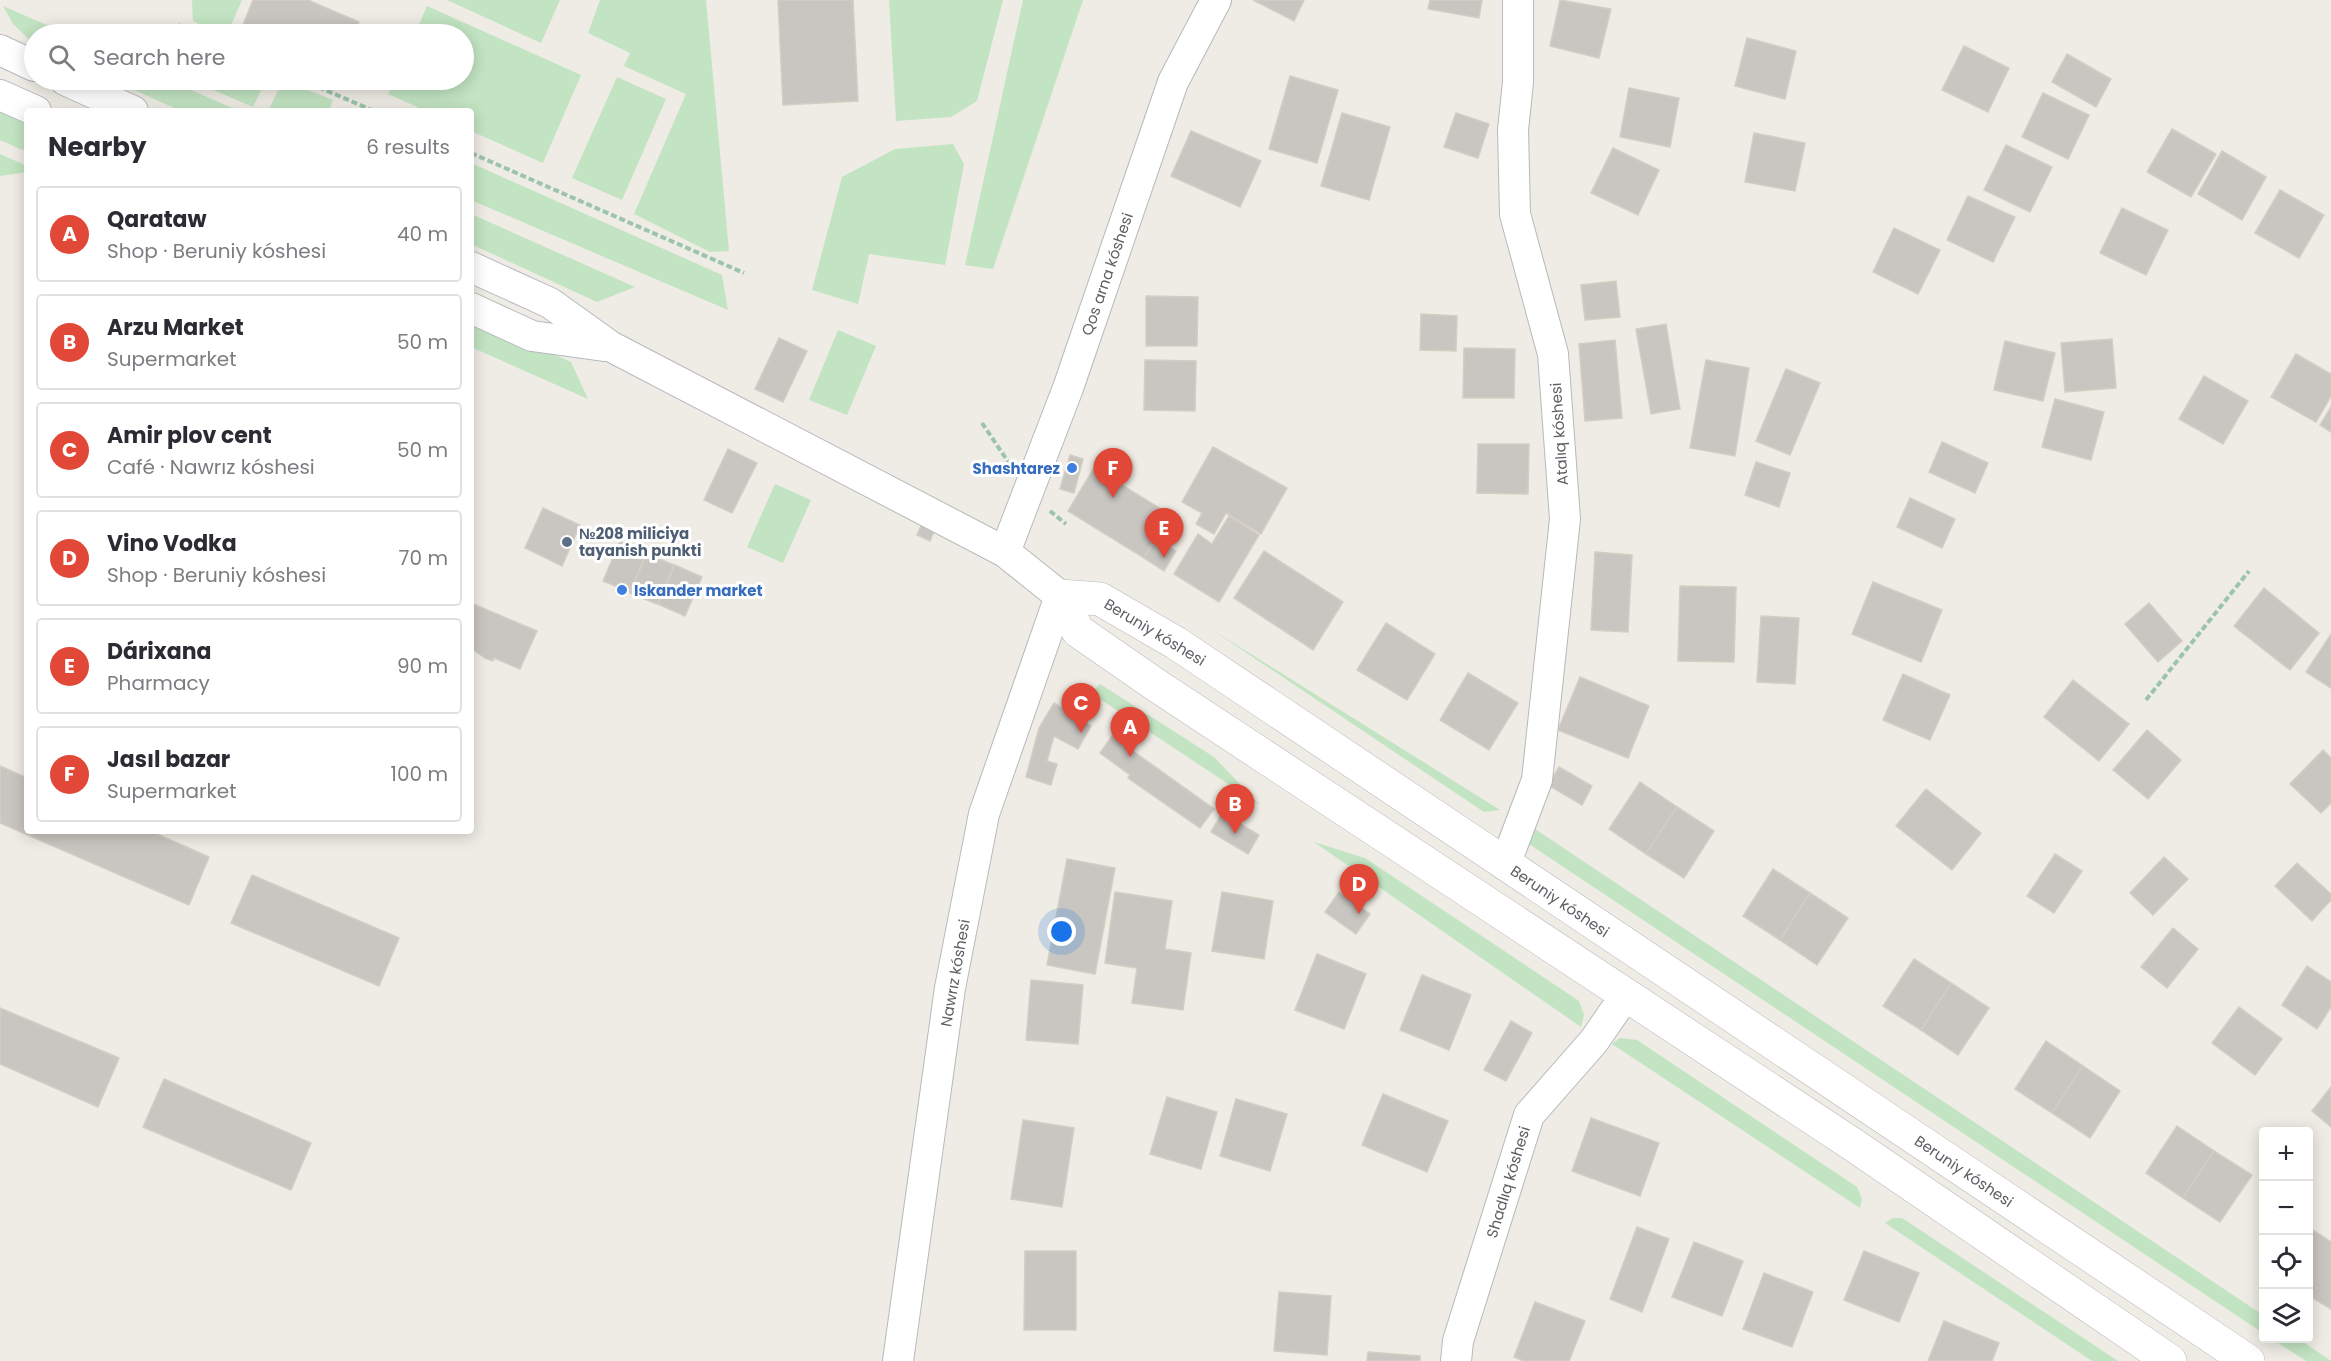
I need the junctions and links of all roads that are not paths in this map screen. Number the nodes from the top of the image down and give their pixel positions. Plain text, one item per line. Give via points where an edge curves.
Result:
1 (1216, 0) edge
2 (1518, 1) edge
3 (0, 50) edge
4 (24, 61) edge
5 (87, 90) edge
6 (0, 95) edge
7 (29, 108) edge
8 (126, 108) edge
9 (474, 268) edge
10 (474, 309) edge
11 (610, 346) junction
12 (1005, 552) junction
13 (1060, 596) junction
14 (1505, 865) junction
15 (1625, 996) junction
16 (898, 1361) edge
17 (1456, 1361) edge
18 (2170, 1361) edge
19 (2248, 1361) edge

1 - 12 street, Qos arna kóshesi via 1173,82 1068,388
2 - 14 street, Atalıq kóshesi via 1518,82 1513,130 1515,214 1552,354 1565,519 1537,780
3 - 4 street
5 - 8 street
6 - 7 street
9 - 11 street via 550,303
10 - 11 street via 532,336
11 - 12 street
12 - 13 street
13 - 14 street, Beruniy kóshesi via 1100,599 1176,643
13 - 15 street via 1078,631
13 - 16 street, Nawrız kóshesi via 984,814 950,988
14 - 19 street, Beruniy kóshesi
15 - 17 street, Shadlıq kóshesi via 1594,1041 1528,1115 1458,1341
15 - 18 street via 1852,1144

